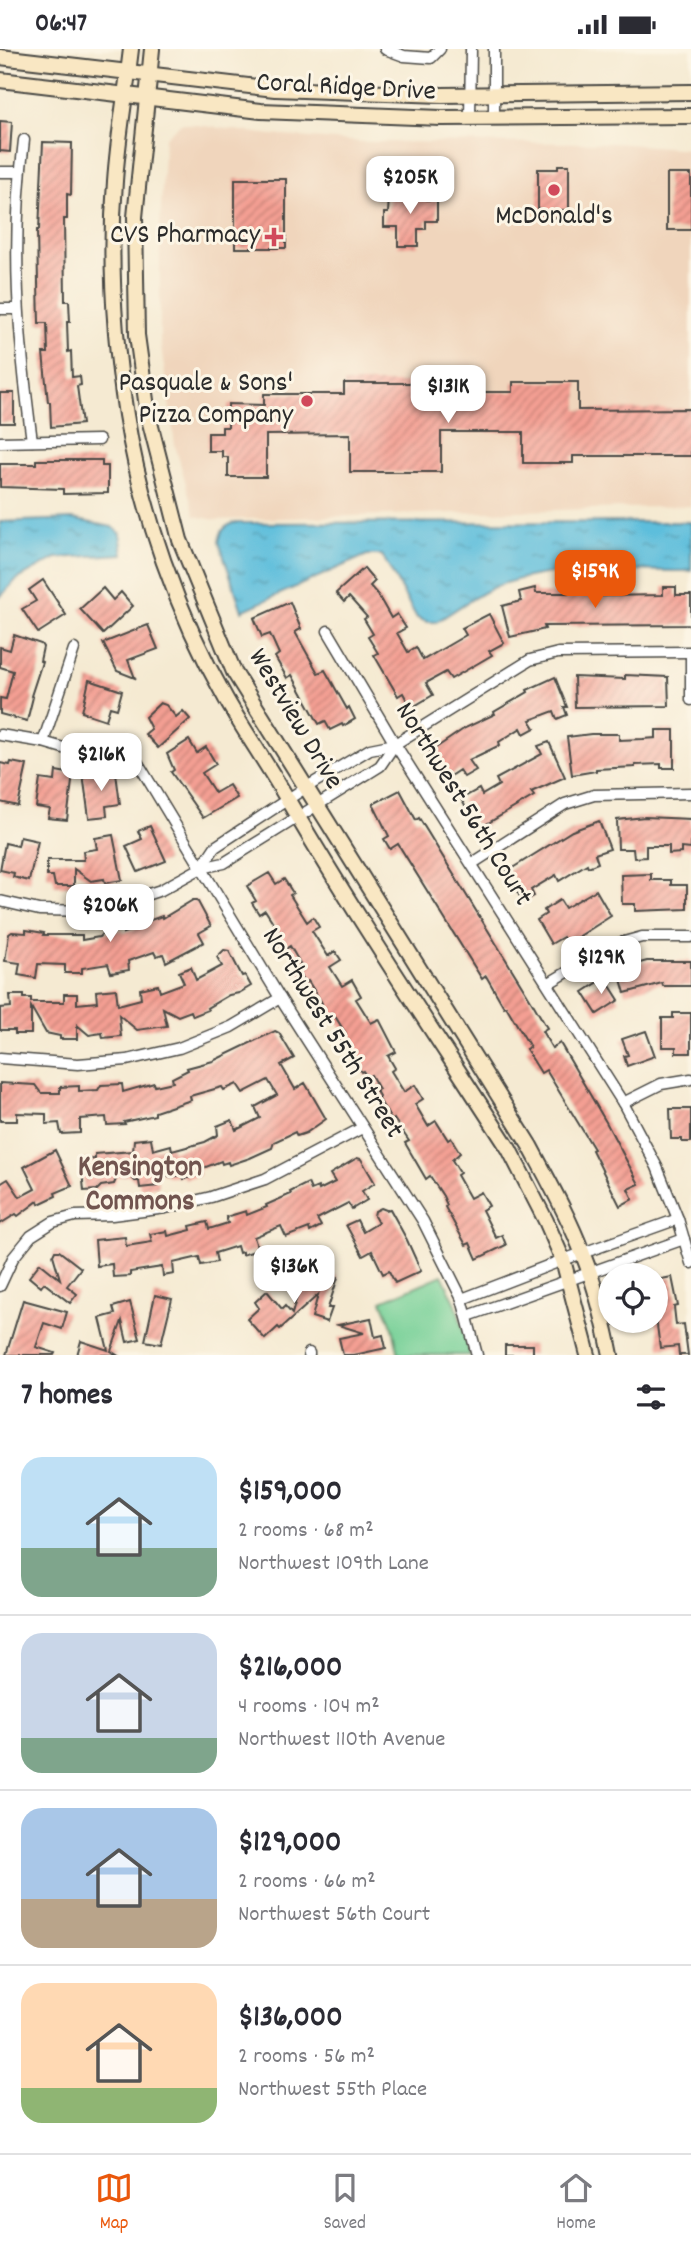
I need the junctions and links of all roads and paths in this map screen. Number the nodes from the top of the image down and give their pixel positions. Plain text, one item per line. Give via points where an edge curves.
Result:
1 (131, 49) edge
2 (152, 49) edge
3 (385, 49) edge
4 (440, 49) edge
5 (471, 49) edge
6 (494, 49) edge
7 (0, 57) edge
8 (128, 73) junction
9 (149, 75) junction
10 (0, 80) edge
11 (691, 92) edge
12 (494, 94) junction
13 (125, 95) junction
14 (470, 95) junction
15 (146, 97) junction
16 (691, 116) edge
17 (470, 117) junction
18 (494, 117) junction
19 (24, 140) dead end
20 (0, 172) edge
21 (20, 172) junction
22 (0, 309) edge
23 (17, 309) junction
24 (99, 440) dead end
25 (32, 441) junction
26 (0, 442) edge
27 (328, 631) dead end
28 (74, 649) dead end
29 (691, 652) edge
30 (691, 700) edge
31 (0, 735) edge
32 (43, 742) junction
33 (395, 744) junction
34 (305, 788) junction
35 (691, 793) edge
36 (288, 799) junction
37 (316, 805) junction
38 (298, 817) junction
39 (472, 863) junction
40 (201, 868) junction
41 (0, 901) edge
42 (691, 937) edge
43 (548, 983) junction
44 (280, 998) junction
45 (0, 1058) edge
46 (691, 1079) edge
47 (623, 1103) junction
48 (362, 1128) junction
49 (678, 1219) junction
50 (684, 1239) junction
51 (583, 1252) junction
52 (563, 1260) junction
53 (691, 1263) edge
54 (589, 1272) junction
55 (569, 1280) junction
56 (0, 1286) edge
57 (462, 1299) junction
58 (468, 1316) junction
59 (477, 1355) edge
60 (588, 1355) edge
61 (611, 1355) edge

1 - 8 street, Westview Drive
2 - 9 street, Westview Drive
3 - 4 street via 431,58
5 - 14 street
6 - 12 street
7 - 8 street, Coral Ridge Drive
8 - 9 street, Coral Ridge Drive
8 - 13 street, Westview Drive
9 - 14 street, Coral Ridge Drive via 275,89
9 - 15 street, Westview Drive
10 - 13 street, Coral Ridge Drive
11 - 12 street, Coral Ridge Drive
12 - 14 street, Coral Ridge Drive
12 - 18 street
13 - 15 street, Coral Ridge Drive
13 - 36 street, Westview Drive via 112,249 118,350 135,457 162,555 194,635 225,697
14 - 17 street
15 - 17 street, Coral Ridge Drive via 261,111
15 - 34 street, Westview Drive via 134,281 148,415 167,498 188,566 234,672
16 - 18 street, Coral Ridge Drive
17 - 18 street, Coral Ridge Drive
19 - 21 street
20 - 21 street
21 - 23 street
22 - 23 street
23 - 25 street
24 - 25 street
25 - 26 street
27 - 33 street, Northwest 56th Court
28 - 32 street
29 - 30 street
29 - 33 street via 558,653 530,660
31 - 32 street
32 - 40 street, Northwest 55th Street via 70,750 124,749 138,763
33 - 34 street via 370,749
33 - 37 street via 380,766
33 - 39 street, Northwest 56th Court
34 - 36 street
34 - 37 street, Westview Drive
35 - 39 street via 594,795 565,804
36 - 38 street, Westview Drive
36 - 40 street via 215,847
37 - 38 street
37 - 51 street, Westview Drive via 530,1146
38 - 40 street via 224,863
38 - 52 street, Westview Drive via 509,1149
39 - 43 street, Northwest 56th Court
40 - 41 street via 161,890 97,911 39,910
40 - 44 street, Northwest 55th Street
42 - 43 street via 642,937 613,945
43 - 47 street, Northwest 56th Court
44 - 45 street via 231,1027 179,1048 127,1060 78,1064
44 - 48 street, Northwest 55th Street
46 - 47 street via 661,1084
47 - 49 street, Northwest 56th Court
48 - 56 street via 265,1179 211,1197 166,1208 53,1222 32,1236 13,1258
48 - 57 street, Northwest 55th Street via 424,1221
49 - 50 street, Northwest 56th Court
49 - 51 street
50 - 53 street, Northwest 56th Court
50 - 54 street
51 - 52 street
51 - 54 street, Westview Drive
52 - 55 street, Westview Drive
52 - 57 street
54 - 55 street
54 - 61 street, Westview Drive
55 - 58 street
55 - 60 street, Westview Drive
57 - 58 street, Northwest 55th Street
58 - 59 street, Northwest 55th Street

